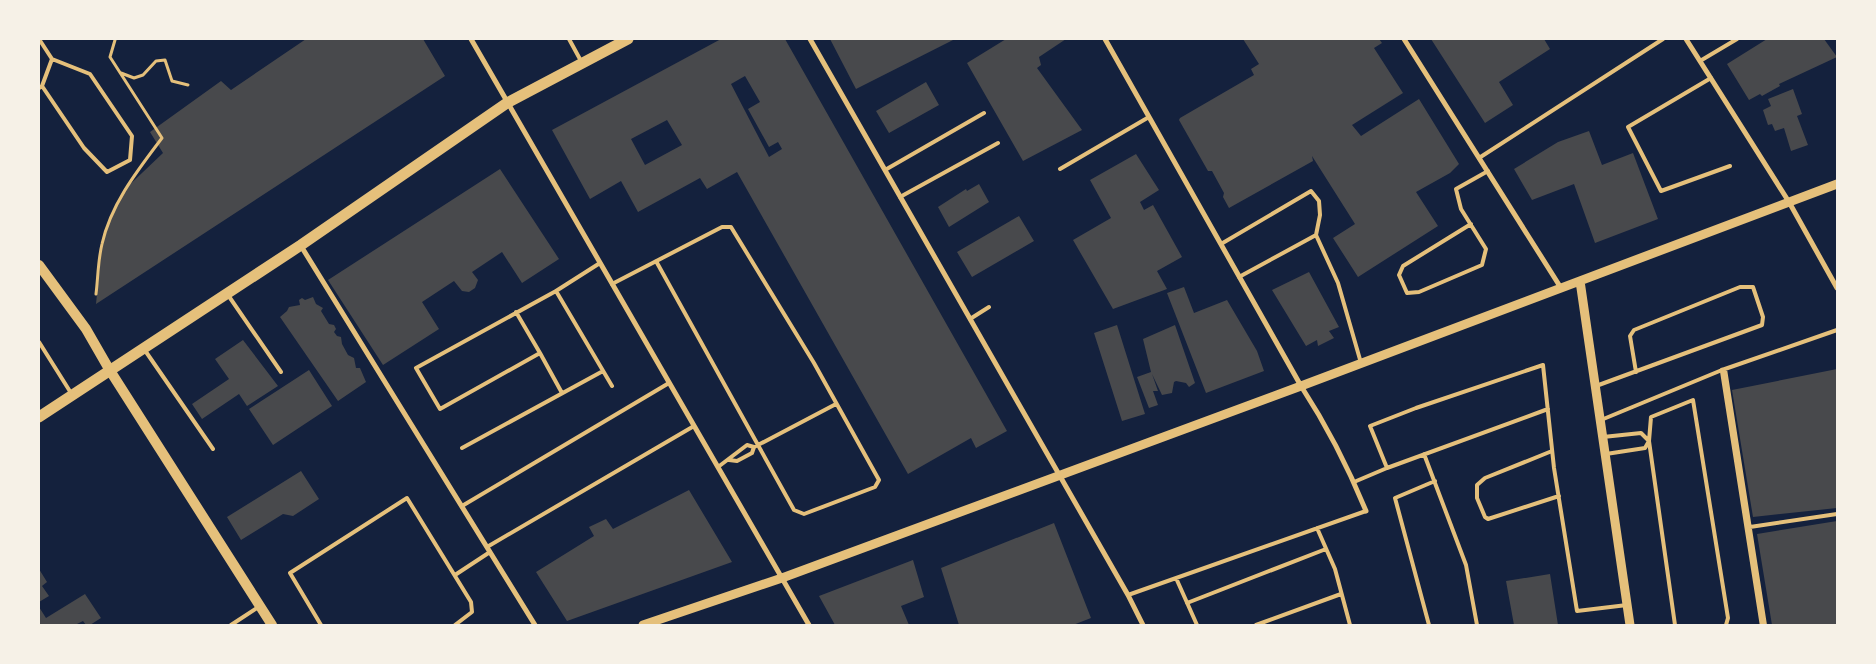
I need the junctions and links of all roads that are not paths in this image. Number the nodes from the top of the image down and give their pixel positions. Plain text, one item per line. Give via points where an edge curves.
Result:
1 (471, 39) edge
2 (569, 39) edge
3 (628, 39) edge
4 (810, 39) edge
5 (1105, 39) edge
6 (1404, 39) edge
7 (1663, 39) edge
8 (1686, 39) edge
9 (1737, 39) edge
10 (39, 40) edge
11 (52, 60) junction
12 (1700, 61) junction
13 (582, 63) junction
14 (1710, 78) junction
15 (40, 87) edge
16 (507, 103) junction
17 (984, 114) dead end
18 (1149, 117) junction
19 (998, 143) dead end
20 (1479, 158) junction
21 (1730, 166) dead end
22 (1060, 169) dead end
23 (885, 170) junction
24 (1488, 171) junction
25 (1837, 184) edge
26 (900, 197) junction
27 (1789, 202) junction
28 (1471, 224) junction
29 (1316, 235) junction
30 (1221, 244) junction
31 (301, 245) junction
32 (656, 261) junction
33 (600, 263) junction
34 (39, 265) edge
35 (1240, 277) junction
36 (1580, 281) junction
37 (612, 284) junction
38 (1561, 288) junction
39 (1837, 288) edge
40 (556, 291) junction
41 (226, 293) junction
42 (990, 307) dead end
43 (516, 312) junction
44 (970, 319) junction
45 (1837, 330) edge
46 (39, 342) edge
47 (143, 347) junction
48 (540, 353) junction
49 (1361, 364) junction
50 (109, 370) junction
51 (603, 370) junction
52 (1724, 370) junction
53 (281, 372) dead end
54 (1636, 372) junction
55 (670, 383) junction
56 (612, 386) dead end
57 (1301, 386) junction
58 (1594, 387) junction
59 (562, 393) junction
60 (72, 395) junction
61 (836, 404) junction
62 (1548, 409) junction
63 (39, 417) edge
64 (1599, 421) junction
65 (694, 426) junction
66 (1601, 437) junction
67 (1649, 441) junction
68 (756, 446) junction
69 (462, 448) dead end
70 (213, 449) dead end
71 (1552, 451) junction
72 (1424, 454) junction
73 (1604, 454) junction
74 (729, 460) junction
75 (718, 466) junction
76 (1387, 468) junction
77 (1059, 476) junction
78 (1434, 481) junction
79 (1354, 482) junction
80 (1559, 496) junction
81 (462, 506) junction
82 (1366, 511) joint
83 (1837, 514) edge
84 (1317, 528) junction
85 (1749, 528) junction
86 (487, 546) junction
87 (1326, 549) junction
88 (490, 552) junction
89 (455, 575) junction
90 (782, 578) junction
91 (1176, 578) junction
92 (1342, 594) junction
93 (1128, 595) junction
94 (1188, 603) junction
95 (1627, 605) junction
96 (260, 606) junction
97 (231, 625) edge
98 (272, 625) edge
99 (321, 625) edge
100 (455, 625) edge
101 (535, 625) edge
102 (643, 625) edge
103 (809, 625) edge
104 (1142, 625) edge
105 (1197, 625) edge
106 (1256, 625) edge
107 (1350, 625) edge
108 (1429, 625) edge
109 (1477, 625) edge
110 (1630, 625) edge
111 (1675, 625) edge
112 (1726, 625) edge
113 (1764, 625) edge

1 - 16 street
2 - 13 lane
3 - 13 main road
4 - 23 street
5 - 18 street
6 - 20 street
7 - 20 lane
8 - 12 street
9 - 12 lane
10 - 11 lane
11 - 15 lane
11 - 15 lane via 90,74 132,136 130,160 107,172 84,148
12 - 14 street
13 - 16 main road
14 - 21 lane via 1628,127 1662,191
14 - 27 street
16 - 31 main road
16 - 33 street
17 - 23 lane
18 - 22 lane
18 - 30 street
19 - 26 lane
20 - 24 street
23 - 26 street
24 - 28 lane via 1456,189 1461,209
24 - 38 street
25 - 27 street
26 - 44 street
27 - 36 street
27 - 39 street
28 - 28 lane via 1403,266 1399,275 1407,293 1418,292 1482,265 1486,249
29 - 30 lane via 1319,201 1311,191
29 - 35 lane
29 - 49 lane via 1338,283
30 - 35 street
31 - 41 main road
31 - 81 street
32 - 37 lane
32 - 61 lane via 722,226 731,226
32 - 68 lane
33 - 37 street
33 - 40 lane
34 - 50 main road via 86,329
35 - 57 street
36 - 38 street
36 - 58 street
37 - 55 street
38 - 49 street
40 - 43 lane
40 - 51 lane
41 - 47 main road
41 - 53 lane
42 - 44 lane
43 - 48 lane
43 - 48 lane via 416,368 440,409
44 - 77 street
45 - 52 lane
46 - 60 lane
47 - 50 main road
47 - 70 lane
48 - 59 lane
49 - 57 street
50 - 60 main road
50 - 96 main road
51 - 56 lane
51 - 59 lane
52 - 64 lane
52 - 85 street
54 - 54 lane via 1762,325 1763,317 1753,287 1740,287 1634,330 1630,336
54 - 58 lane
55 - 65 street
55 - 81 lane
57 - 77 street
57 - 79 street via 1323,420
58 - 64 street
59 - 69 lane
60 - 63 main road
61 - 68 lane
61 - 68 lane via 879,480 875,487 804,514 794,510
62 - 71 lane
62 - 72 lane
62 - 76 lane via 1543,364 1416,408 1370,426
64 - 66 street
65 - 75 street
65 - 86 lane
66 - 67 lane via 1641,433
66 - 73 street
67 - 73 lane via 1646,448
67 - 111 lane
67 - 112 lane via 1651,417 1693,400 1728,618
68 - 74 lane via 752,453 736,461
68 - 74 lane via 747,444
71 - 80 lane
71 - 80 lane via 1485,478 1476,485 1477,498 1488,519
72 - 76 lane
72 - 78 lane
73 - 95 street
74 - 75 lane
75 - 90 street
76 - 79 lane
77 - 90 street
77 - 93 street
78 - 108 lane via 1395,498
78 - 109 lane via 1466,565
79 - 82 street
80 - 95 lane via 1577,611
81 - 86 street
82 - 84 lane
83 - 85 lane
84 - 87 lane
84 - 91 lane
85 - 113 street
86 - 88 street
87 - 92 lane
87 - 94 lane
88 - 89 lane
88 - 101 street
89 - 99 lane via 407,498 290,573
89 - 100 lane via 473,607 468,617
90 - 102 street
90 - 103 street
91 - 93 lane
91 - 94 lane
92 - 106 lane
92 - 107 lane
93 - 104 street
94 - 105 lane
95 - 110 street
96 - 97 lane
96 - 98 main road

